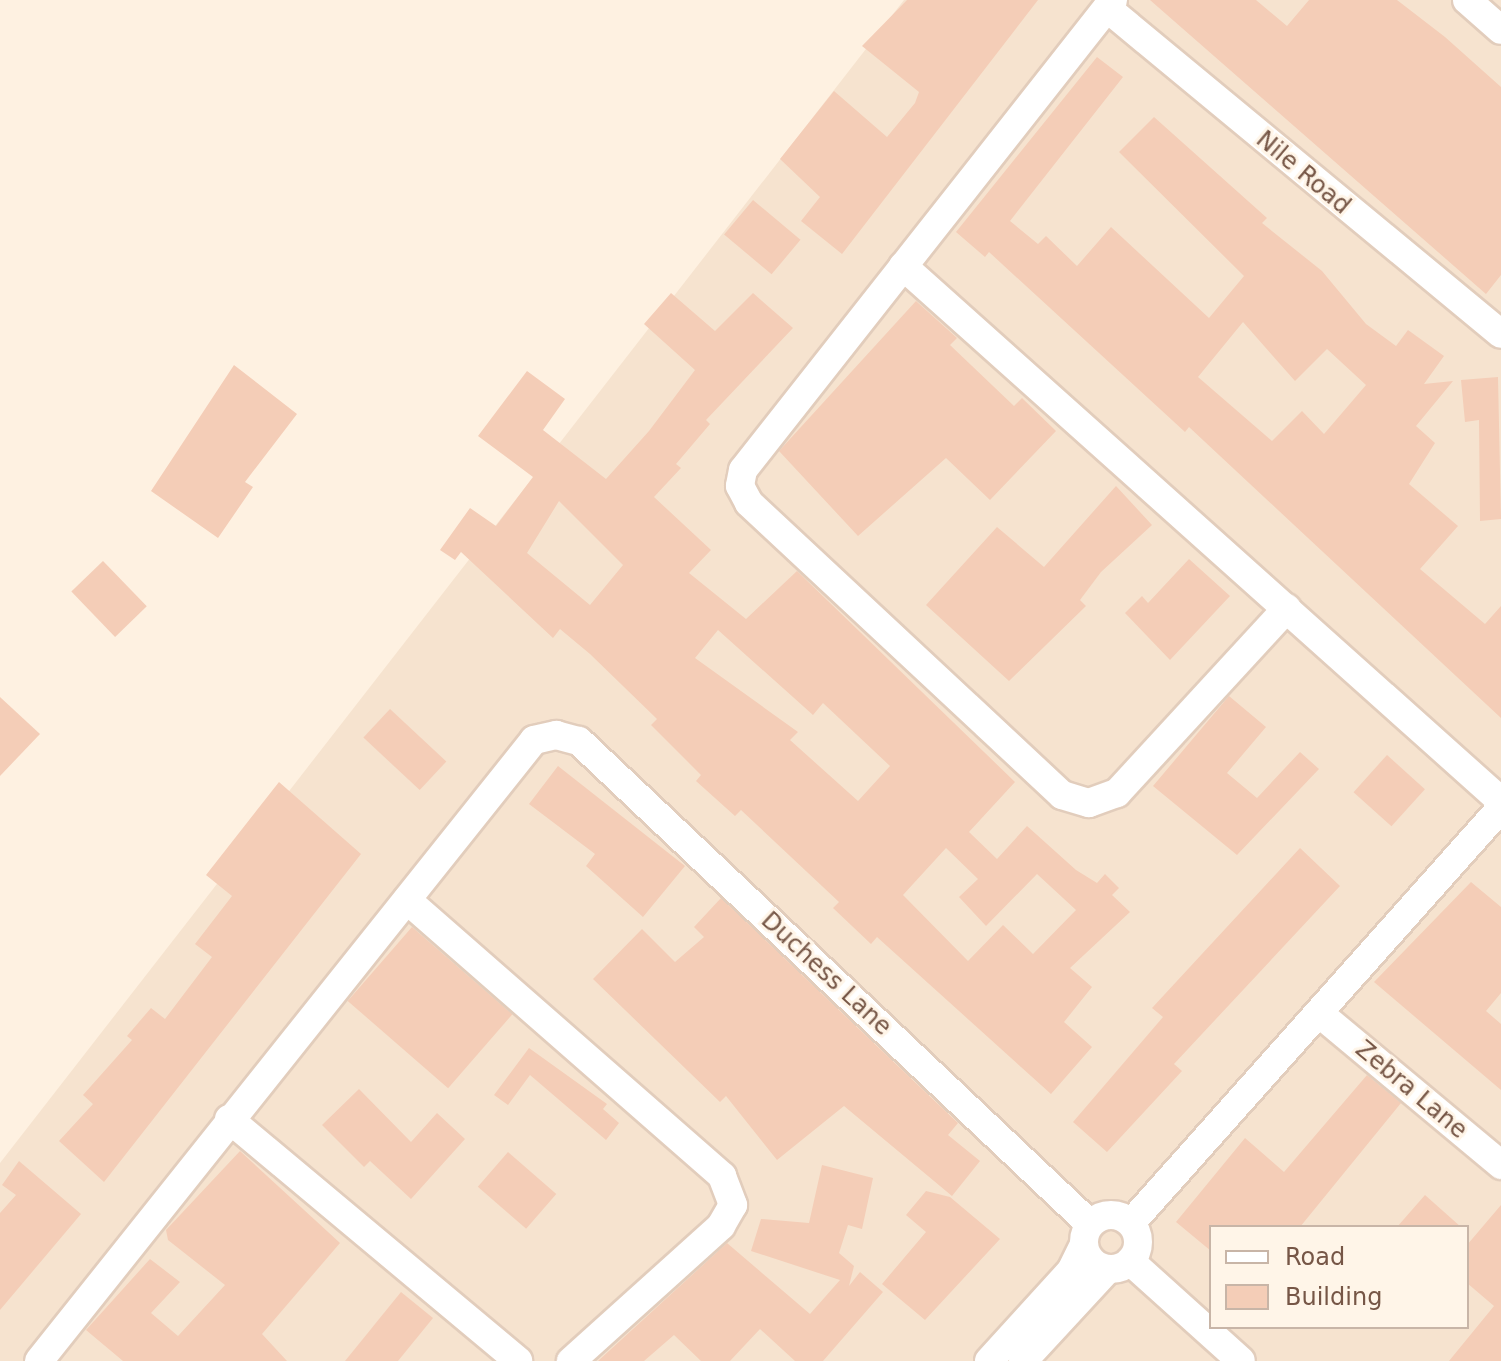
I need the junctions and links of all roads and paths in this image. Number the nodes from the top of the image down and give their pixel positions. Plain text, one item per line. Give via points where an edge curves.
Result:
1 (1467, 0) edge
2 (1110, 4) edge
3 (1501, 30) edge
4 (903, 266) junction
5 (1501, 334) edge
6 (1287, 608) junction
7 (1501, 801) edge
8 (1501, 808) edge
9 (407, 900) junction
10 (1320, 1014) junction
11 (229, 1119) junction
12 (1501, 1165) edge
13 (1131, 1223) junction
14 (1087, 1234) junction
15 (1119, 1265) junction
16 (48, 1358) edge
17 (518, 1361) edge
18 (571, 1361) edge
19 (989, 1361) edge
20 (1023, 1361) edge
21 (1241, 1361) edge

1 - 3 street
2 - 4 street
2 - 5 street, Nile Road
4 - 6 street
4 - 6 street via 743,470 740,486 749,503 1062,795 1089,803 1117,793
6 - 7 street
8 - 10 street
9 - 11 street
9 - 14 street, Duchess Lane via 534,740 556,735 579,741
9 - 18 street via 722,1176 733,1205 721,1226
10 - 12 street, Zebra Lane
10 - 13 street
11 - 16 street
11 - 17 street
13 - 14 street via 1117,1215
13 - 15 street via 1137,1249
14 - 15 street via 1092,1261
14 - 19 street via 1071,1271
15 - 20 street
15 - 21 street

